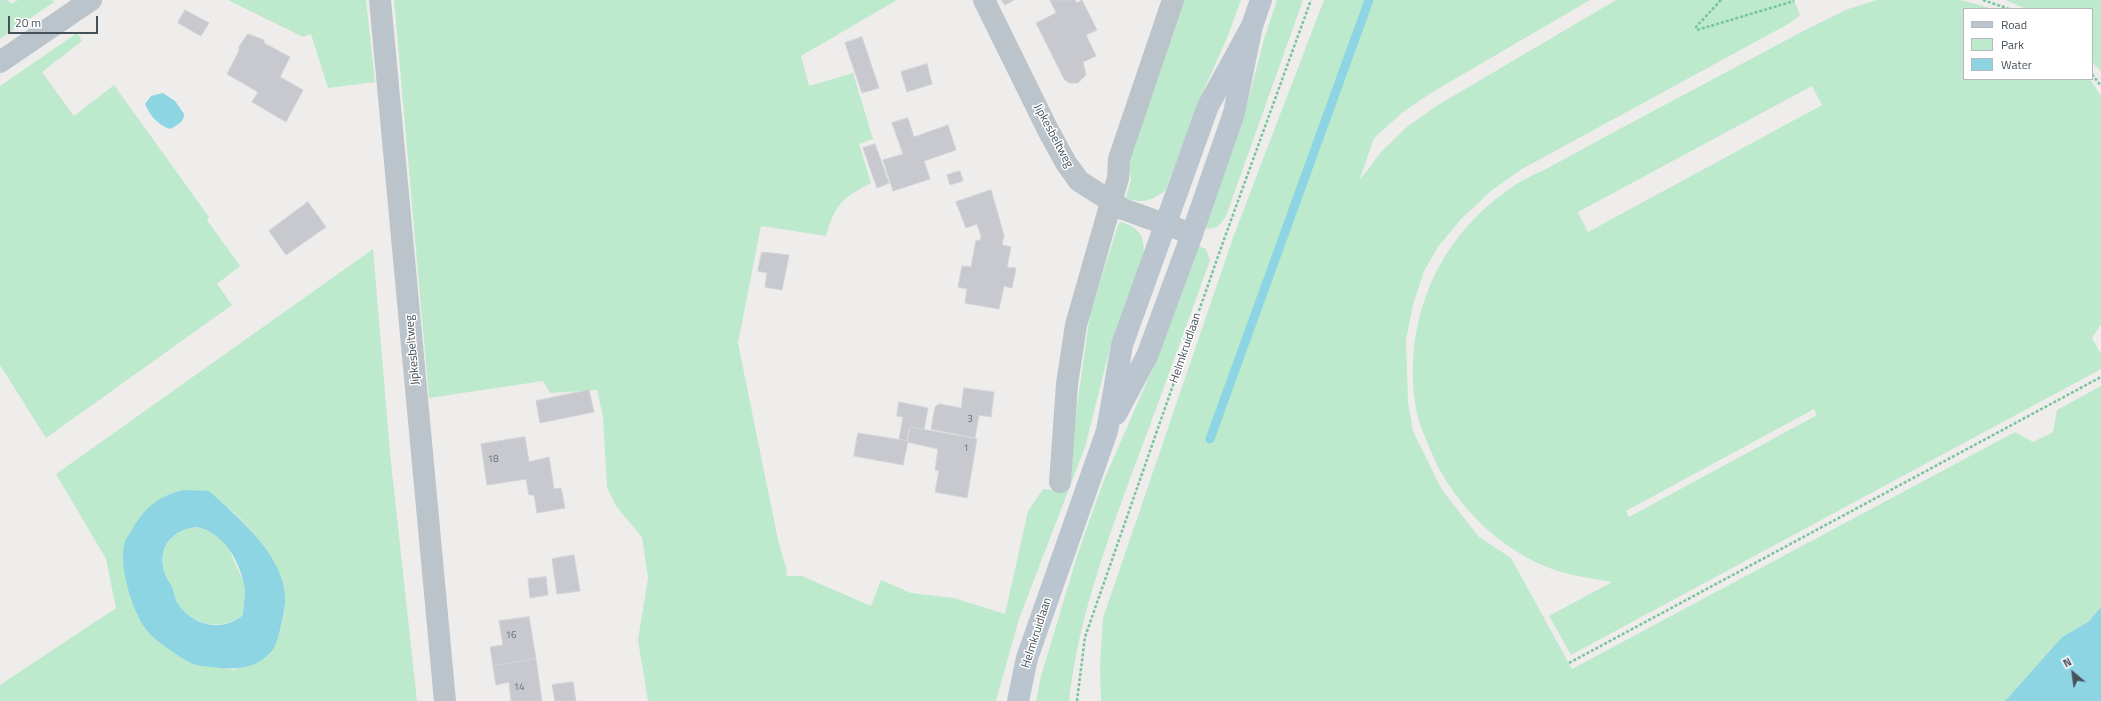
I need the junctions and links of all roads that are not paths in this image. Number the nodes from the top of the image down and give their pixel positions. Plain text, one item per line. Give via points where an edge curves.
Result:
1 (90, 0) edge
2 (380, 0) edge
3 (984, 0) edge
4 (1173, 0) edge
5 (1261, 0) edge
6 (1252, 26) junction
7 (0, 62) edge
8 (1110, 202) junction
9 (1166, 225) junction
10 (1192, 234) junction
11 (1107, 430) junction
12 (1060, 482) dead end
13 (445, 701) edge
14 (1018, 701) edge

1 - 7 street
2 - 13 street, Jipkesbeltweg
3 - 8 street, Jipkesbeltweg via 1066,163 1079,181
4 - 8 street via 1119,159 1118,178
5 - 6 street, Helmkruidlaan
6 - 9 street, Helmkruidlaan via 1208,106
6 - 10 street, Helmkruidlaan via 1234,113
8 - 9 street, Jipkesbeltweg
8 - 12 street via 1076,325 1067,384
9 - 10 street, Jipkesbeltweg
9 - 11 street, Helmkruidlaan via 1122,345
10 - 11 street, Helmkruidlaan via 1147,356
11 - 14 street, Helmkruidlaan via 1027,658

